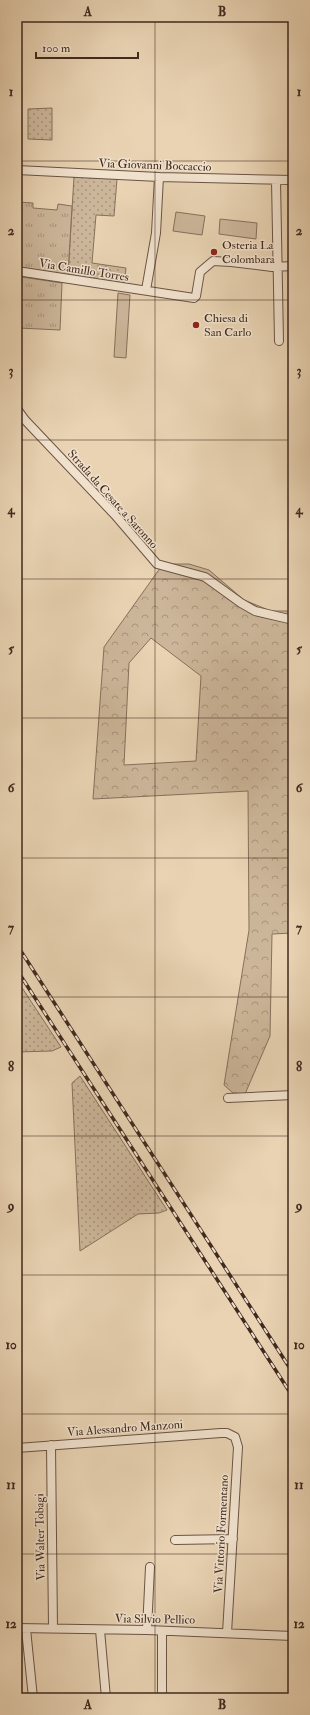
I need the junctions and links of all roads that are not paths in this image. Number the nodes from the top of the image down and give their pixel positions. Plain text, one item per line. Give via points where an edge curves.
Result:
1 (17, 170) edge
2 (159, 178) junction
3 (276, 180) junction
4 (293, 180) edge
5 (278, 266) junction
6 (293, 266) edge
7 (17, 271) edge
8 (146, 290) junction
9 (279, 341) dead end
10 (17, 409) edge
11 (293, 622) edge
12 (293, 1095) edge
13 (228, 1098) dead end
14 (235, 1437) joint
15 (51, 1446) junction
16 (17, 1448) edge
17 (233, 1539) junction
18 (175, 1540) dead end
19 (150, 1567) dead end
20 (17, 1628) edge
21 (26, 1628) junction
22 (53, 1628) junction
23 (100, 1630) junction
24 (147, 1630) junction
25 (162, 1631) junction
26 (227, 1633) junction
27 (293, 1636) edge
28 (33, 1698) edge
29 (106, 1698) edge
30 (162, 1698) edge

1 - 2 street, Via Giovanni Boccaccio
2 - 3 street, Via Giovanni Boccaccio
2 - 8 street via 156,233
3 - 4 street, Via Giovanni Boccaccio
3 - 5 street
5 - 6 street
5 - 8 street, Via Camillo Torres via 216,261 200,272 194,298
5 - 9 street
7 - 8 street, Via Camillo Torres via 143,292
10 - 11 street, Strada da Cesate a Saronno via 158,564 205,577 255,611 290,619
12 - 13 street
14 - 15 street, Via Alessandro Manzoni via 221,1433
14 - 17 street, Via Vittorio Formentano via 238,1447
15 - 16 street, Via Alessandro Manzoni
15 - 22 street, Via Walter Tobagi
17 - 18 street
17 - 26 street, Via Vittorio Formentano
19 - 24 street
20 - 21 street, Via Silvio Pellico
21 - 22 street, Via Silvio Pellico
21 - 28 street
22 - 23 street, Via Silvio Pellico
23 - 24 street, Via Silvio Pellico
23 - 29 street
24 - 25 street, Via Silvio Pellico
25 - 26 street, Via Silvio Pellico
25 - 30 street
26 - 27 street, Via Silvio Pellico

